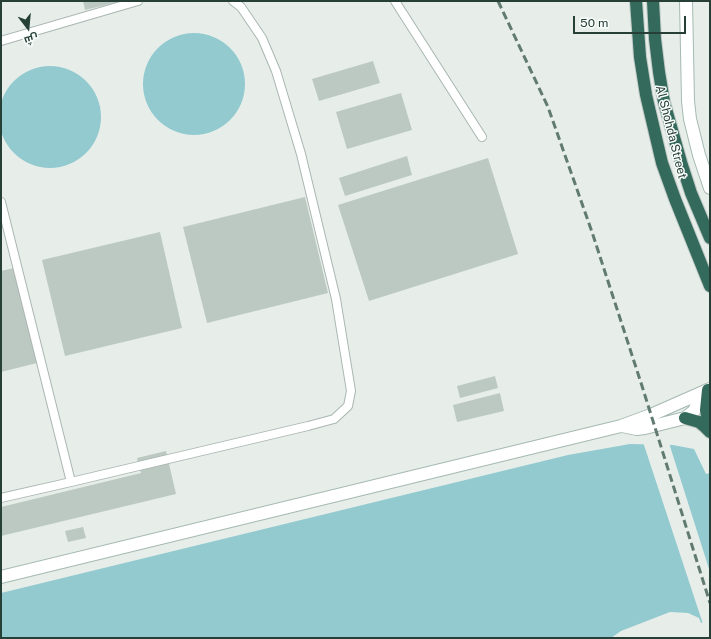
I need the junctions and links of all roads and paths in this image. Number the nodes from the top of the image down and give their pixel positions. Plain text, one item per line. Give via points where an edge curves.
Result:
1 (138, 1) edge
2 (233, 1) edge
3 (395, 1) edge
4 (636, 1) edge
5 (653, 1) edge
6 (686, 1) edge
7 (1, 41) edge
8 (482, 137) dead end
9 (709, 183) edge
10 (1, 202) edge
11 (710, 238) edge
12 (710, 286) edge
13 (706, 391) edge
14 (685, 418) junction
15 (622, 426) junction
16 (710, 428) edge
17 (710, 432) edge
18 (71, 482) junction
19 (1, 498) edge
20 (1, 577) edge

1 - 7 lane
2 - 18 lane via 241,7 262,38 276,71 301,154 336,299 351,391 348,406 334,419
3 - 8 lane
4 - 12 highway, Al Shohda Street via 646,95 662,163
5 - 11 highway, Al Shohda Street via 655,39 664,102 691,193
6 - 9 main road via 690,119
10 - 18 lane
13 - 14 main road via 694,411
13 - 15 main road
13 - 16 highway via 706,410
14 - 15 main road via 645,428
14 - 17 highway via 699,422
15 - 20 main road
18 - 19 lane

